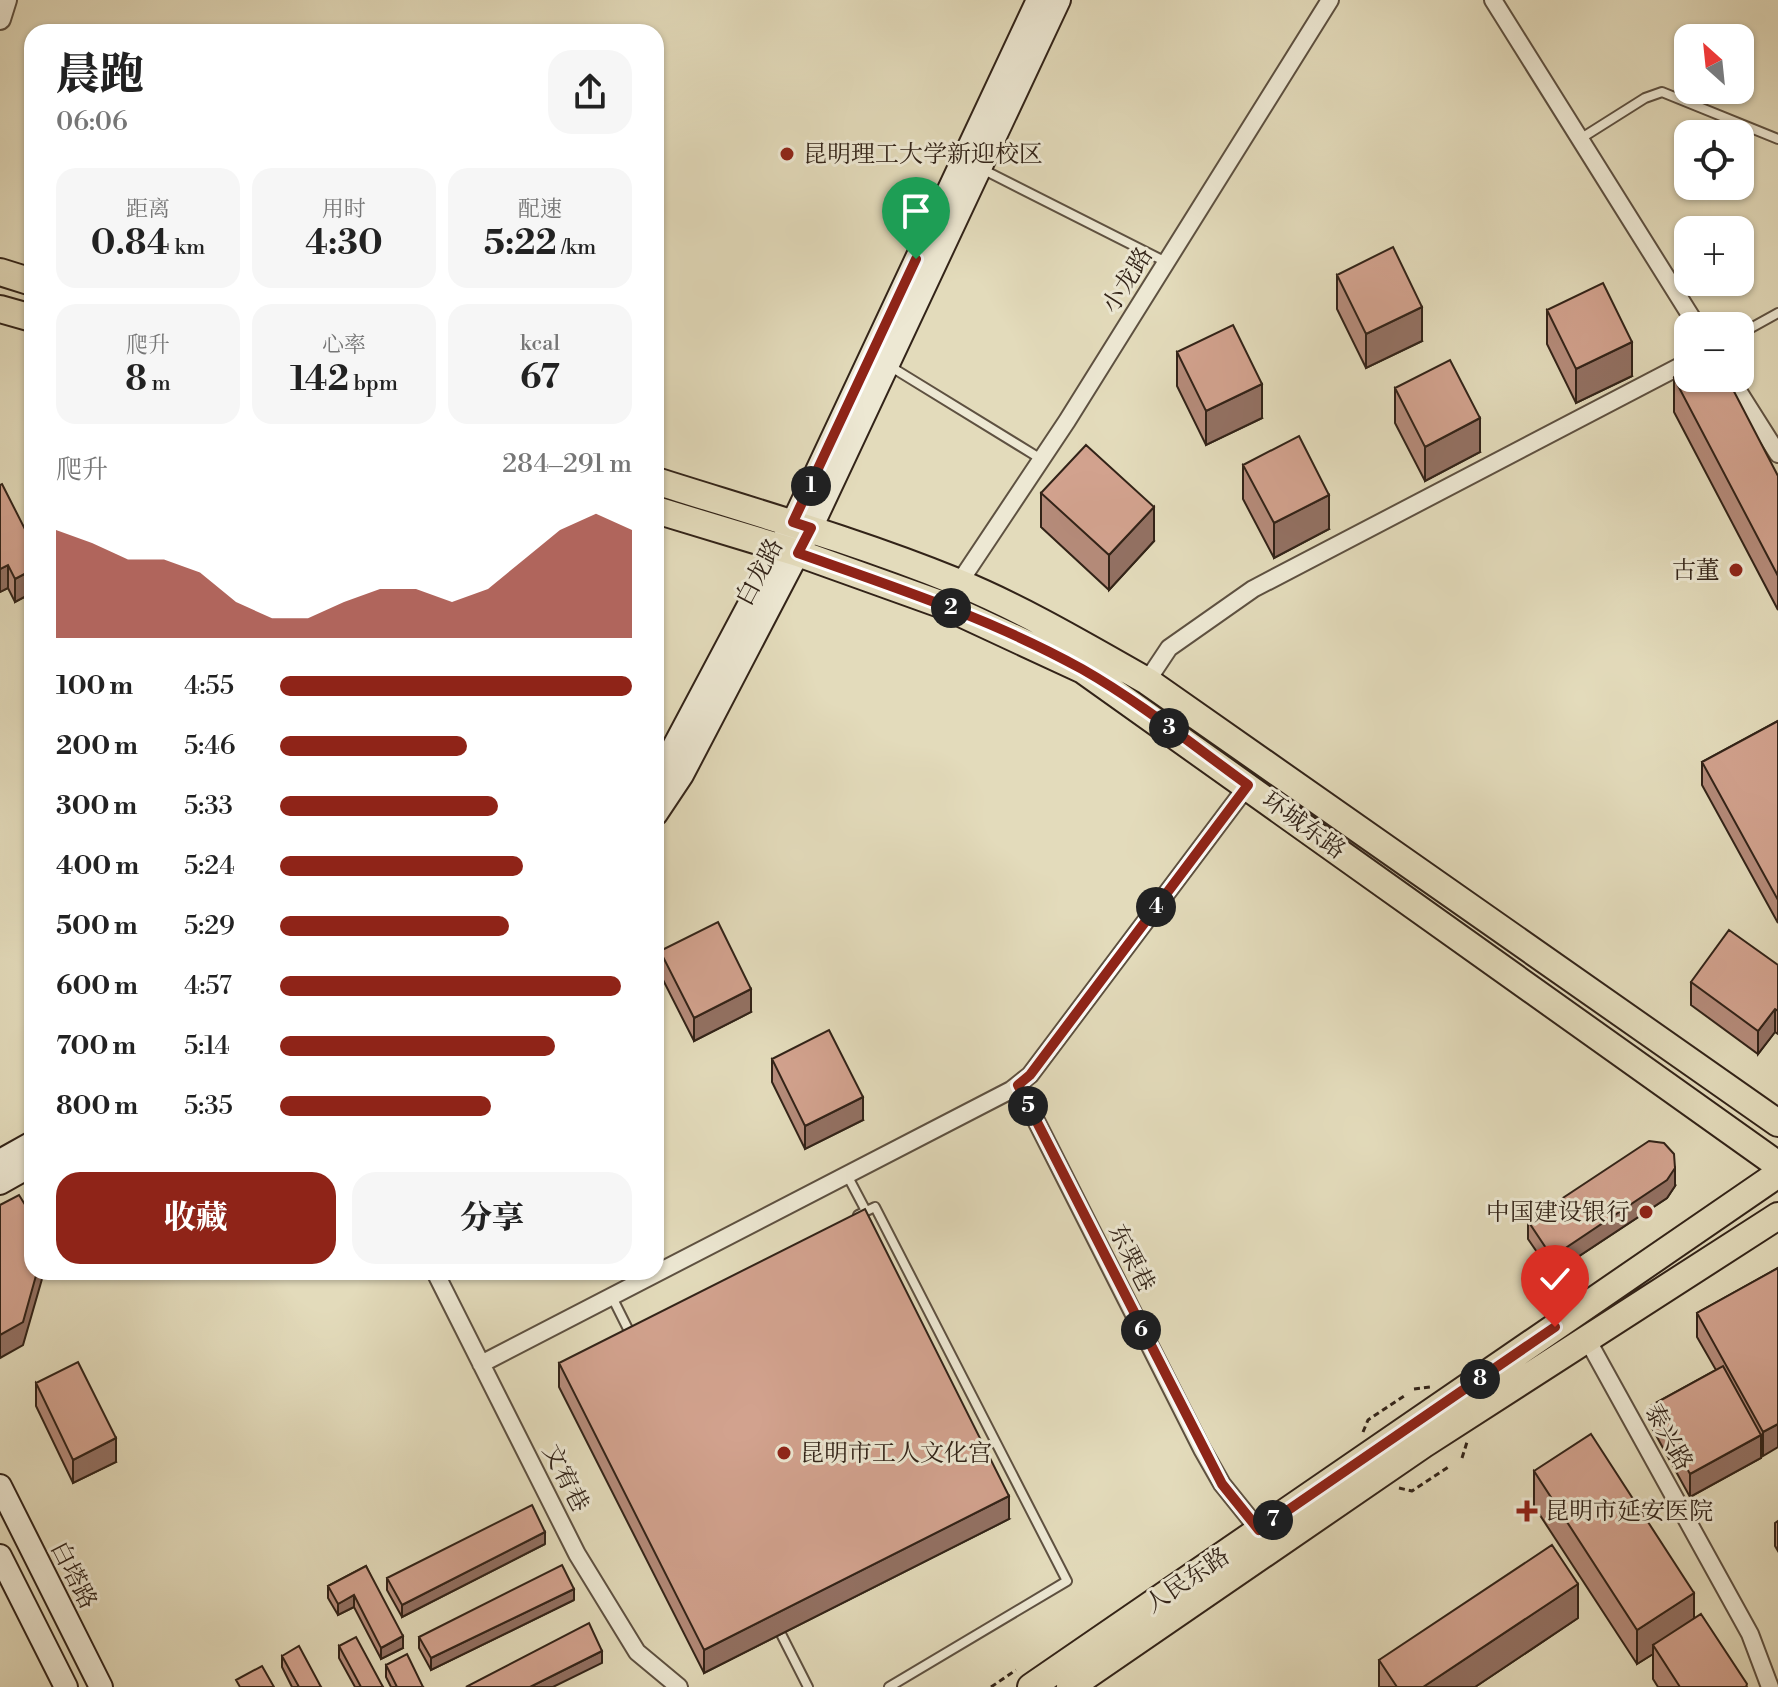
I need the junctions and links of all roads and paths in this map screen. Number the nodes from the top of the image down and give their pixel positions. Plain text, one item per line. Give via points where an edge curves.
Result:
1 (6, 0) edge
2 (1038, 0) edge
3 (1059, 0) edge
4 (1330, 0) edge
5 (1493, 0) edge
6 (0, 19) edge
7 (1580, 139) junction
8 (1778, 139) edge
9 (980, 168) junction
10 (1167, 262) junction
11 (0, 272) edge
12 (24, 280) edge
13 (0, 309) edge
14 (1688, 312) edge
15 (1778, 313) edge
16 (24, 316) edge
17 (1754, 326) edge
18 (886, 365) junction
19 (1674, 369) edge
20 (1739, 392) edge
21 (1778, 454) edge
22 (1041, 459) junction
23 (664, 483) edge
24 (664, 512) edge
25 (802, 525) junction
26 (789, 550) junction
27 (959, 583) junction
28 (1147, 681) junction
29 (664, 766) edge
30 (1248, 785) junction
31 (664, 802) edge
32 (1018, 1085) junction
33 (1778, 1123) edge
34 (24, 1148) edge
35 (0, 1161) edge
36 (1778, 1165) edge
37 (24, 1170) edge
38 (1778, 1174) edge
39 (847, 1175) junction
40 (0, 1183) edge
41 (866, 1211) junction
42 (1778, 1216) edge
43 (852, 1218) edge
44 (664, 1269) edge
45 (439, 1280) edge
46 (643, 1280) edge
47 (612, 1296) junction
48 (644, 1326) edge
49 (630, 1334) junction
50 (1587, 1339) junction
51 (637, 1348) edge
52 (481, 1364) junction
53 (1435, 1387) dead end
54 (1414, 1389) dead end
55 (1404, 1396) dead end
56 (1359, 1439) dead end
57 (1450, 1466) dead end
58 (0, 1486) edge
59 (1412, 1491) dead end
60 (1259, 1530) junction
61 (0, 1556) edge
62 (774, 1620) edge
63 (66, 1687) edge
64 (101, 1687) edge
65 (679, 1687) edge
66 (808, 1687) edge
67 (889, 1687) edge
68 (1031, 1687) edge
69 (1070, 1687) edge
70 (1770, 1687) edge

1 - 6 street
2 - 25 main road, 白龙路
3 - 9 main road, 白龙路
4 - 10 street, 小龙路
5 - 7 street
7 - 8 lane via 1662,92
7 - 14 street
9 - 10 lane
9 - 18 main road, 白龙路
10 - 22 street, 小龙路
11 - 12 main road
13 - 16 main road
15 - 17 lane
18 - 22 lane
18 - 25 main road, 白龙路
19 - 28 street via 1253,589 1169,648
20 - 21 street
22 - 27 street, 小龙路
23 - 25 main road, 环城东路
24 - 26 main road, 环城东路
25 - 26 main road, 白龙路
25 - 27 main road, 环城东路
26 - 29 main road, 白龙路
26 - 30 main road, 环城东路 via 943,605 1056,656
26 - 31 main road, 白龙路 via 682,775
27 - 28 main road, 环城东路
28 - 33 main road, 环城东路
30 - 32 street
30 - 36 main road, 环城东路
32 - 39 street
32 - 60 street, 东栗巷 via 1202,1449
34 - 35 main road
37 - 40 main road
38 - 60 main road, 人民东路
39 - 41 lane
39 - 44 street
41 - 43 lane
41 - 67 lane via 875,1207 1067,1581
42 - 50 main road, 人民东路
45 - 52 street, 文宥巷
46 - 47 street
47 - 49 lane
47 - 52 street
48 - 49 lane
49 - 51 lane
50 - 69 main road, 人民东路
50 - 70 street, 泰兴路 via 1750,1634
52 - 65 street, 文宥巷 via 577,1554 627,1639
53 - 54 path
55 - 56 path via 1368,1420
57 - 59 path
58 - 64 main road, 白塔路
60 - 68 main road, 人民东路
61 - 63 main road
62 - 66 lane

